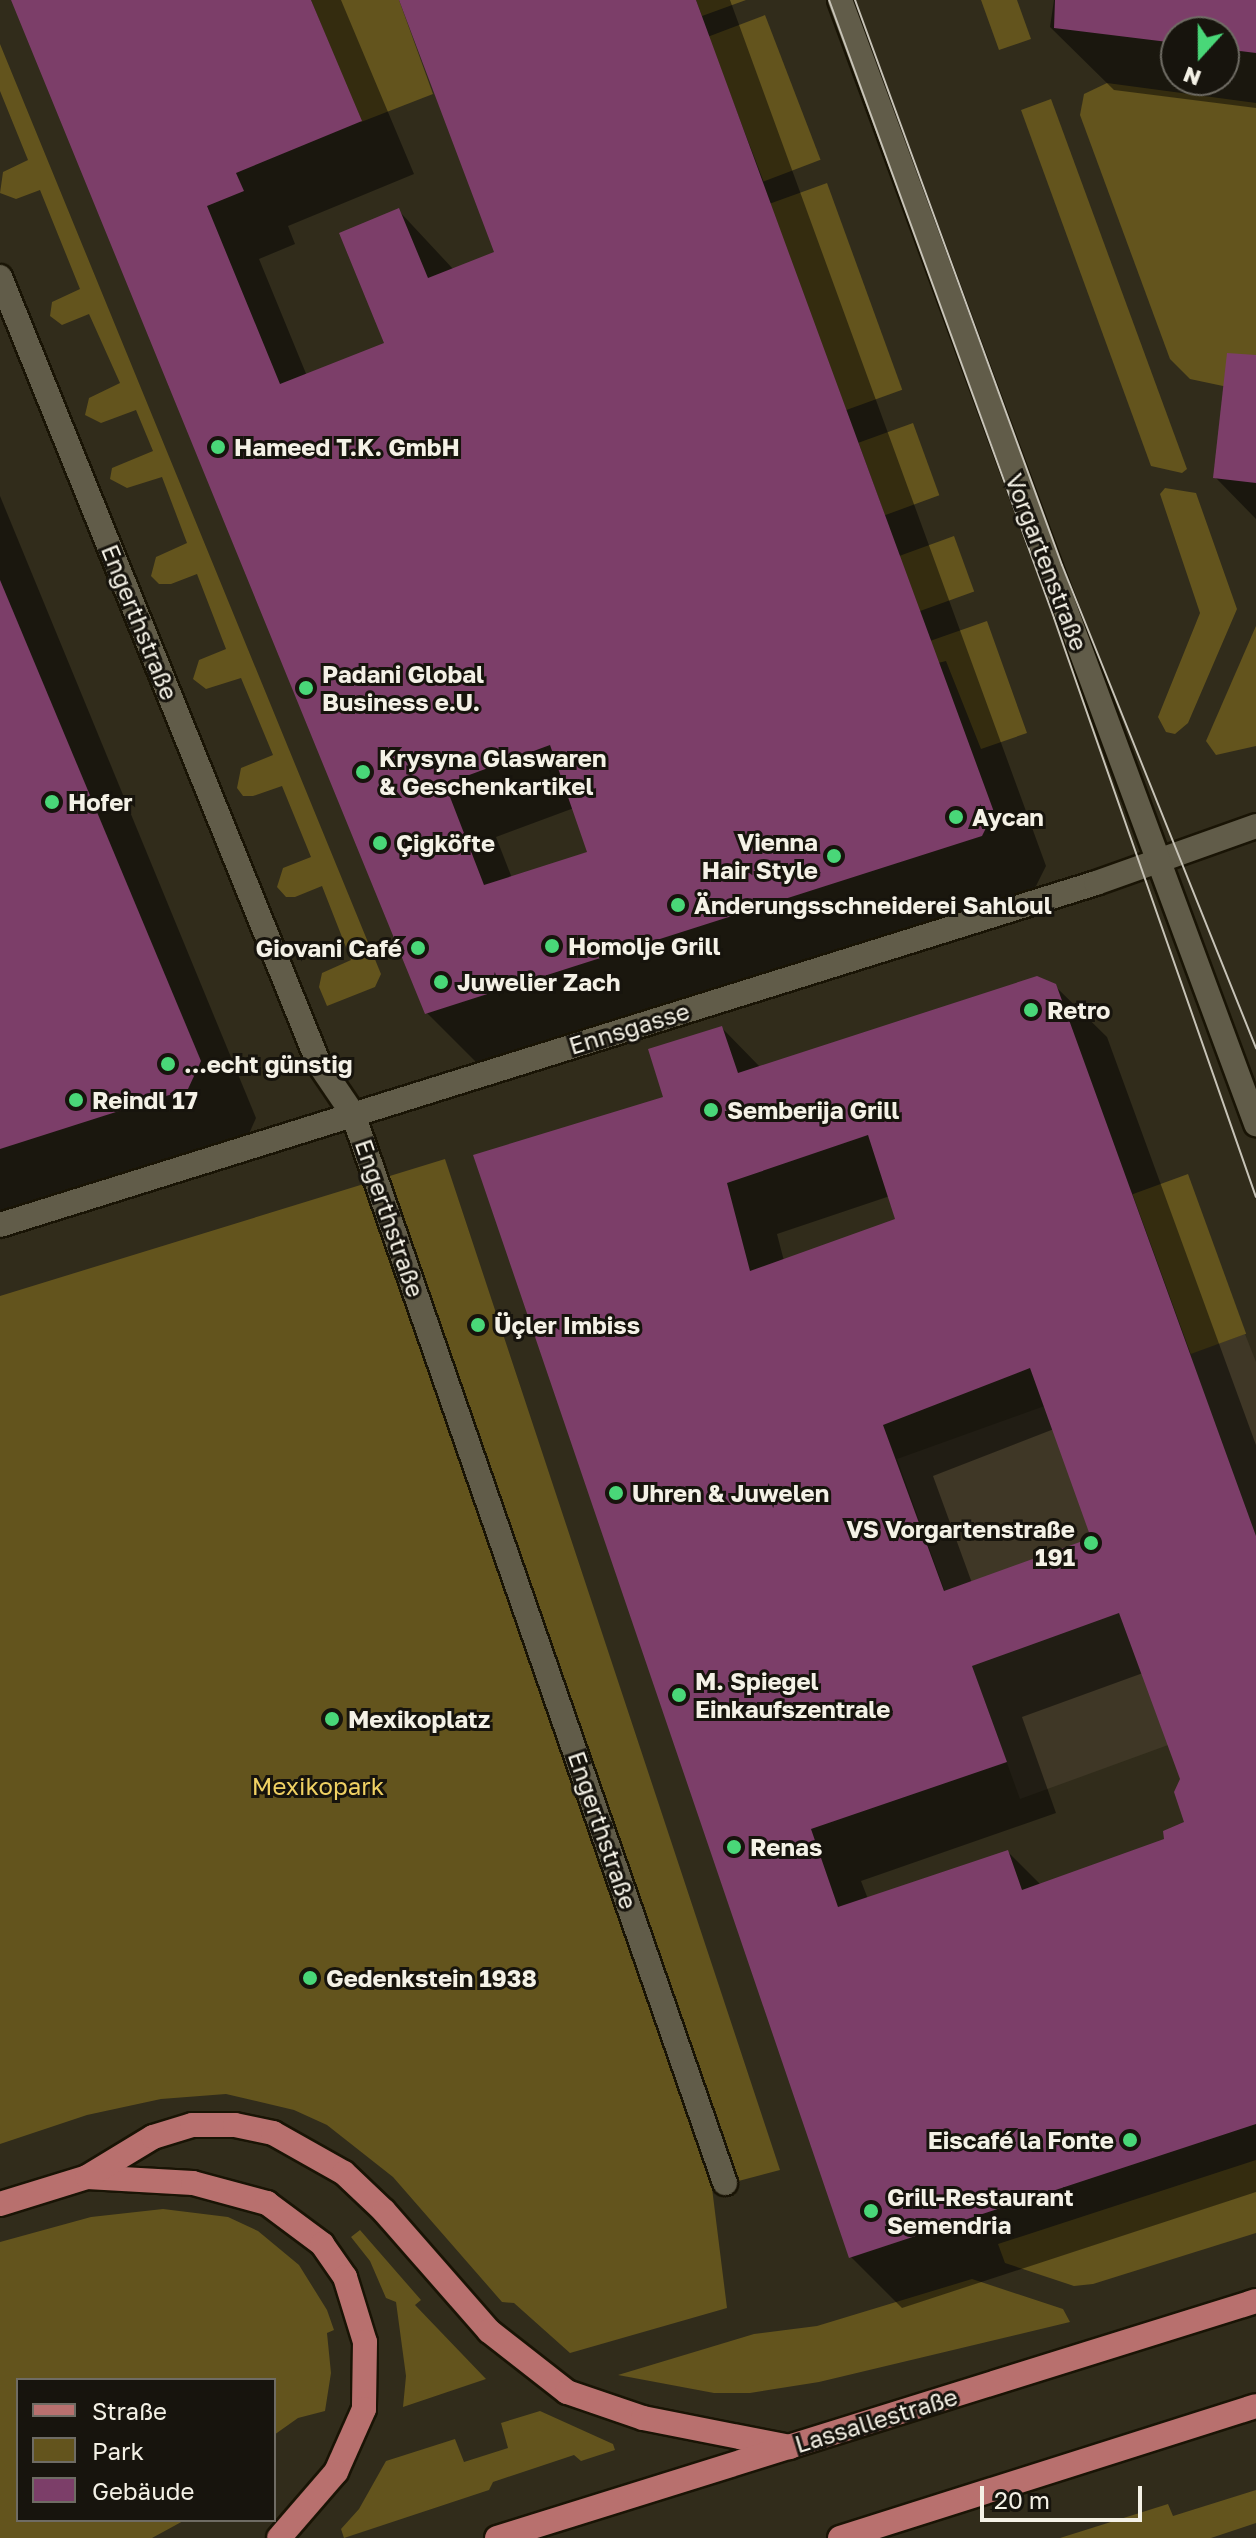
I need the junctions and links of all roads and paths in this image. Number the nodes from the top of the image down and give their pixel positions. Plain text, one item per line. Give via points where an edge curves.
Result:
1 (840, 0) edge
2 (0, 277) edge
3 (1256, 826) edge
4 (1159, 860) junction
5 (353, 1114) junction
6 (1256, 1124) edge
7 (0, 1225) edge
8 (87, 2177) junction
9 (725, 2183) dead end
10 (0, 2204) edge
11 (1256, 2301) edge
12 (1256, 2406) edge
13 (790, 2447) junction
14 (279, 2538) edge
15 (497, 2538) edge
16 (840, 2538) edge

1 - 4 street, Vorgartenstraße
2 - 5 street, Engerthstraße via 319,1064
3 - 4 street, Ennsgasse
4 - 5 street, Ennsgasse
4 - 6 street, Vorgartenstraße
5 - 7 street, Ennsgasse
5 - 9 street, Engerthstraße
8 - 10 main road
8 - 13 main road via 153,2137 192,2125 235,2125 273,2133 344,2173 489,2331 527,2366 567,2392 643,2418
8 - 14 main road via 226,2189 267,2203 322,2244 356,2304 367,2367 364,2409 347,2452 317,2499
11 - 13 main road, Lassallestraße
12 - 16 main road
13 - 15 main road, Lassallestraße

